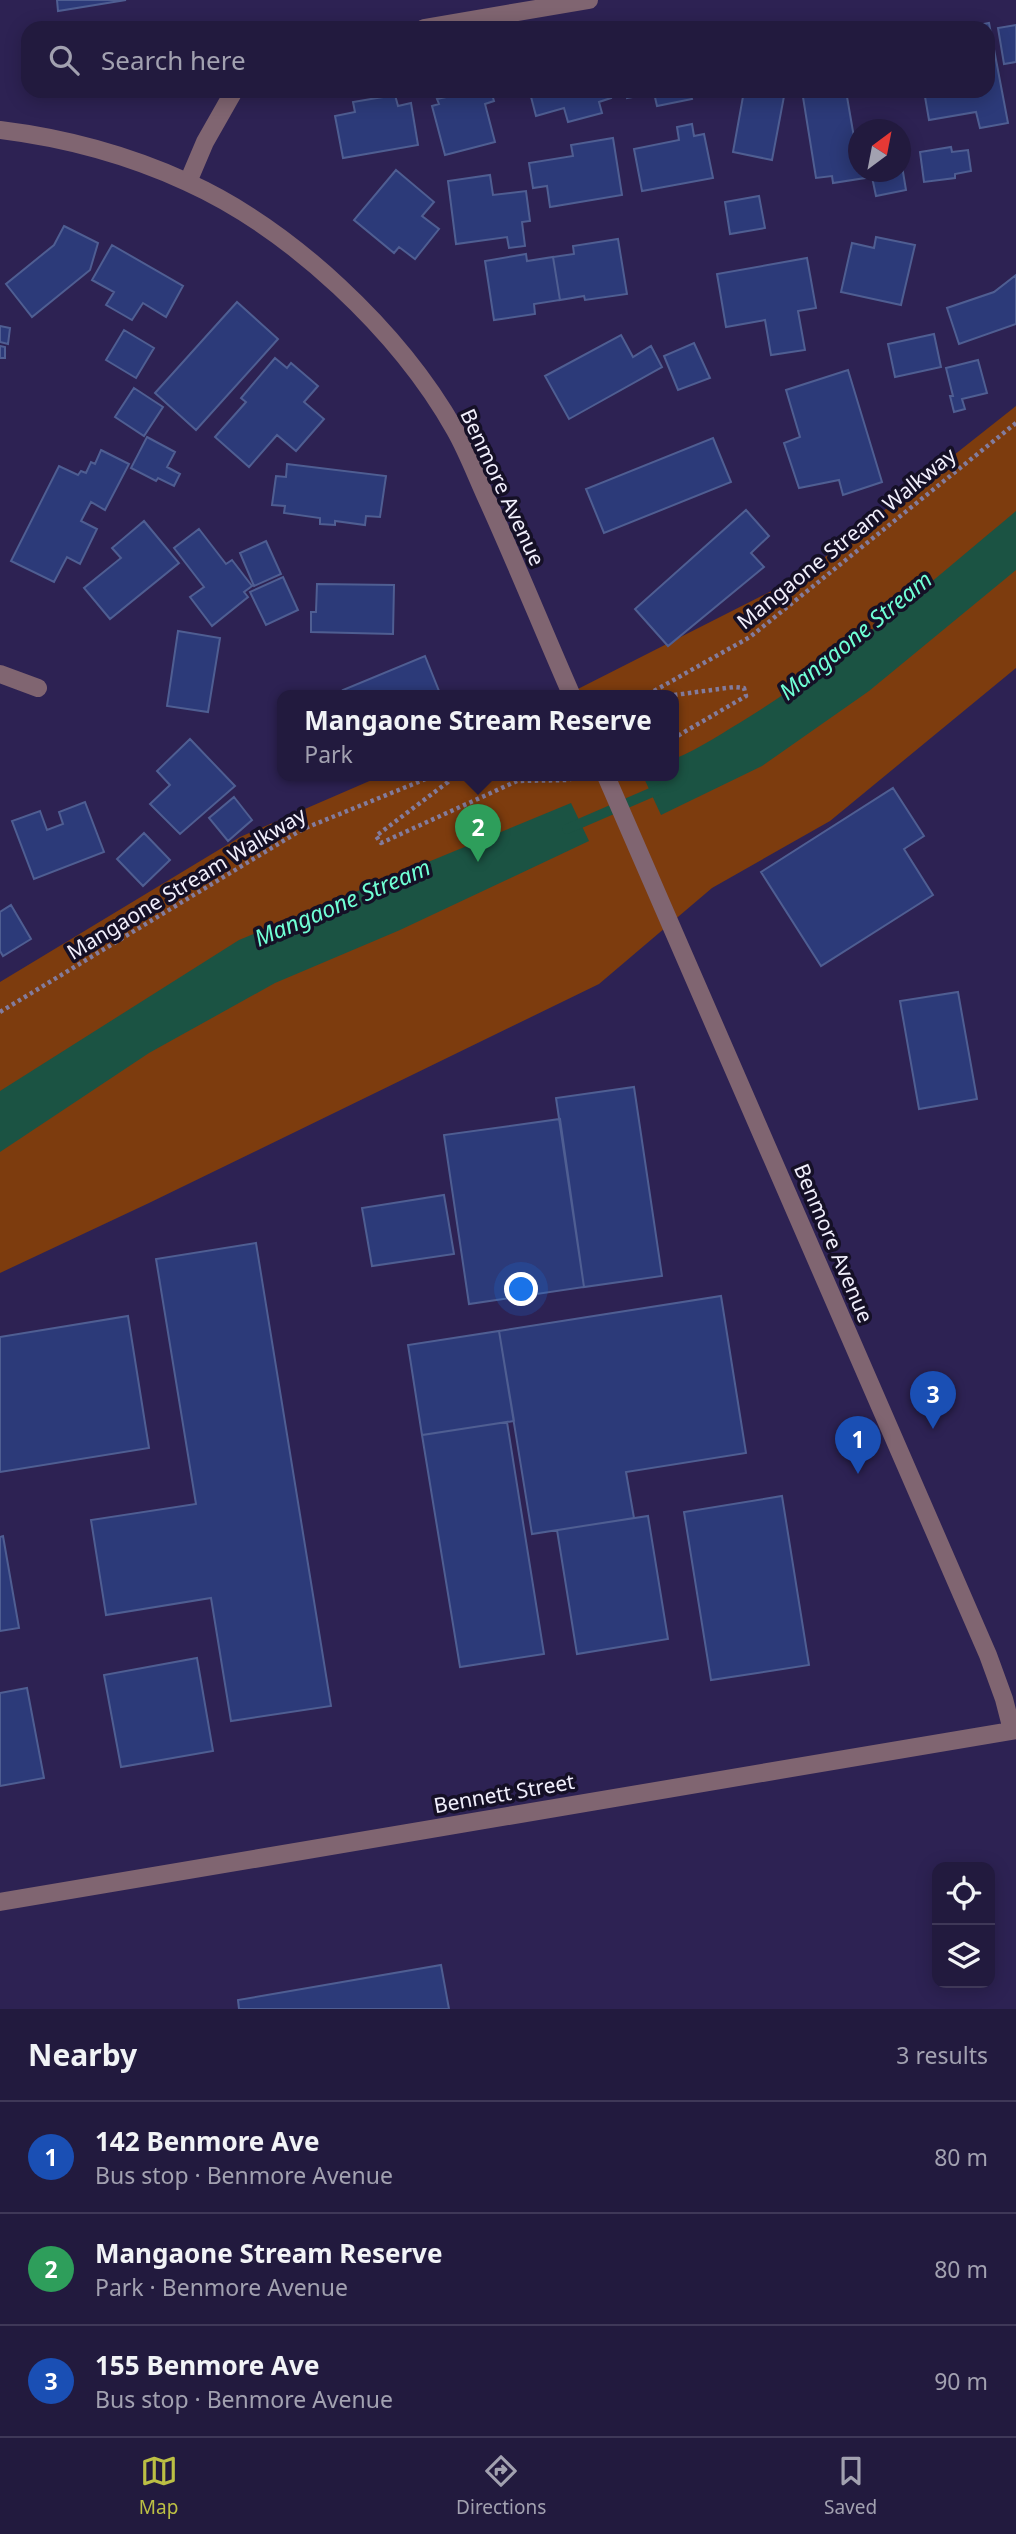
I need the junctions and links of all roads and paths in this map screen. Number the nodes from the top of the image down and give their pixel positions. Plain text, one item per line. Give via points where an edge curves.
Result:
1 (589, 0) edge
2 (465, 21) edge
3 (230, 98) edge
4 (0, 130) edge
5 (188, 182) junction
6 (1016, 423) edge
7 (0, 674) edge
8 (38, 688) dead end
9 (569, 690) edge
10 (663, 690) edge
11 (679, 694) edge
12 (679, 735) edge
13 (421, 781) edge
14 (449, 781) edge
15 (515, 781) edge
16 (608, 781) edge
17 (0, 1012) edge
18 (1014, 1730) edge
19 (0, 1902) edge

1 - 2 street
3 - 5 street
4 - 5 street, Benmore Avenue via 105,151
5 - 9 street, Benmore Avenue via 244,212 307,260 371,316 416,370 455,430
6 - 10 path, Mangaone Stream Walkway via 750,637
7 - 8 street
11 - 12 path via 734,687 744,688 746,696
13 - 17 path, Mangaone Stream Walkway via 303,829
14 - 15 path via 376,836 381,844
16 - 18 street, Benmore Avenue via 988,1655
18 - 19 street, Bennett Street

